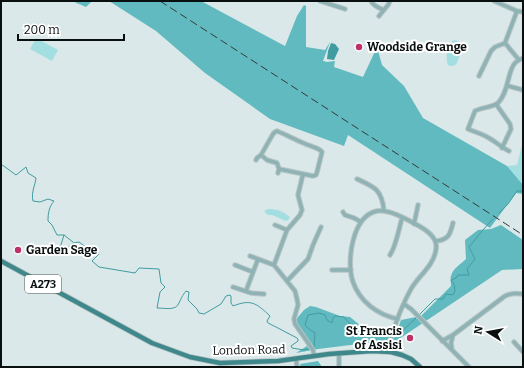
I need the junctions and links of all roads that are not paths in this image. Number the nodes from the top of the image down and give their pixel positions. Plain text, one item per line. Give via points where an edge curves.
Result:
1 (321, 1) edge
2 (371, 1) edge
3 (390, 1) edge
4 (494, 1) edge
5 (344, 9) dead end
6 (384, 10) junction
7 (517, 11) junction
8 (523, 12) edge
9 (379, 16) dead end
10 (505, 43) junction
11 (523, 58) edge
12 (519, 60) junction
13 (479, 76) dead end
14 (508, 86) junction
15 (523, 90) edge
16 (496, 104) junction
17 (502, 148) junction
18 (508, 151) dead end
19 (261, 155) junction
20 (256, 160) dead end
21 (303, 174) junction
22 (357, 179) dead end
23 (418, 205) dead end
24 (384, 211) junction
25 (343, 212) dead end
26 (402, 218) junction
27 (361, 222) junction
28 (414, 224) junction
29 (453, 224) dead end
30 (275, 225) dead end
31 (321, 227) dead end
32 (287, 230) junction
33 (436, 241) junction
34 (390, 255) dead end
35 (250, 256) dead end
36 (258, 259) junction
37 (1, 262) edge
38 (235, 265) dead end
39 (274, 265) junction
40 (332, 270) dead end
41 (351, 270) junction
42 (253, 272) junction
43 (287, 281) junction
44 (233, 287) dead end
45 (246, 291) junction
46 (264, 294) dead end
47 (523, 294) edge
48 (404, 304) junction
49 (398, 319) junction
50 (453, 335) junction
51 (442, 341) junction
52 (514, 342) dead end
53 (386, 351) junction
54 (452, 351) junction
55 (523, 352) edge
56 (339, 353) junction
57 (314, 356) junction
58 (296, 359) junction
59 (297, 367) edge
60 (339, 367) edge
61 (420, 367) edge
62 (468, 367) edge

1 - 5 street
2 - 6 street
3 - 6 street
4 - 7 street
6 - 9 street
7 - 8 street
7 - 10 street
10 - 12 street
10 - 13 street via 493,48
11 - 12 street
12 - 14 street via 514,65
14 - 15 street
14 - 16 street
16 - 17 street via 510,124 511,130
16 - 17 street via 475,111 468,129 490,139
17 - 18 street
19 - 20 street
19 - 21 street via 277,163 278,171
19 - 21 street via 277,131 303,144 318,148 322,152 316,175
21 - 32 street via 298,195 302,210
22 - 24 street via 378,191
23 - 28 street
24 - 26 street
24 - 27 street via 376,211
25 - 27 street
26 - 28 street
26 - 34 street via 394,250
27 - 41 street via 354,236
28 - 33 street
29 - 33 street via 449,236
30 - 32 street
31 - 43 street via 308,260
32 - 39 street
33 - 48 street via 434,256 429,266 411,288
35 - 36 street
36 - 39 street
36 - 42 street
37 - 58 main road, London Road / A273 via 152,343 190,357 220,363
38 - 42 street
39 - 43 street
40 - 41 street
41 - 49 street via 353,282 366,303 383,314
42 - 45 street
43 - 57 street via 295,291 298,305 295,324 312,348
44 - 45 street
45 - 46 street
47 - 50 street via 506,296
48 - 49 street
48 - 51 street
49 - 53 street
50 - 51 street
50 - 54 street
51 - 54 street
52 - 55 street
53 - 56 main road, London Road / A273
53 - 61 main road, London Road / A273 via 411,359
54 - 62 street
56 - 57 main road, London Road / A273
56 - 60 street
57 - 58 main road, London Road / A273
58 - 59 street

